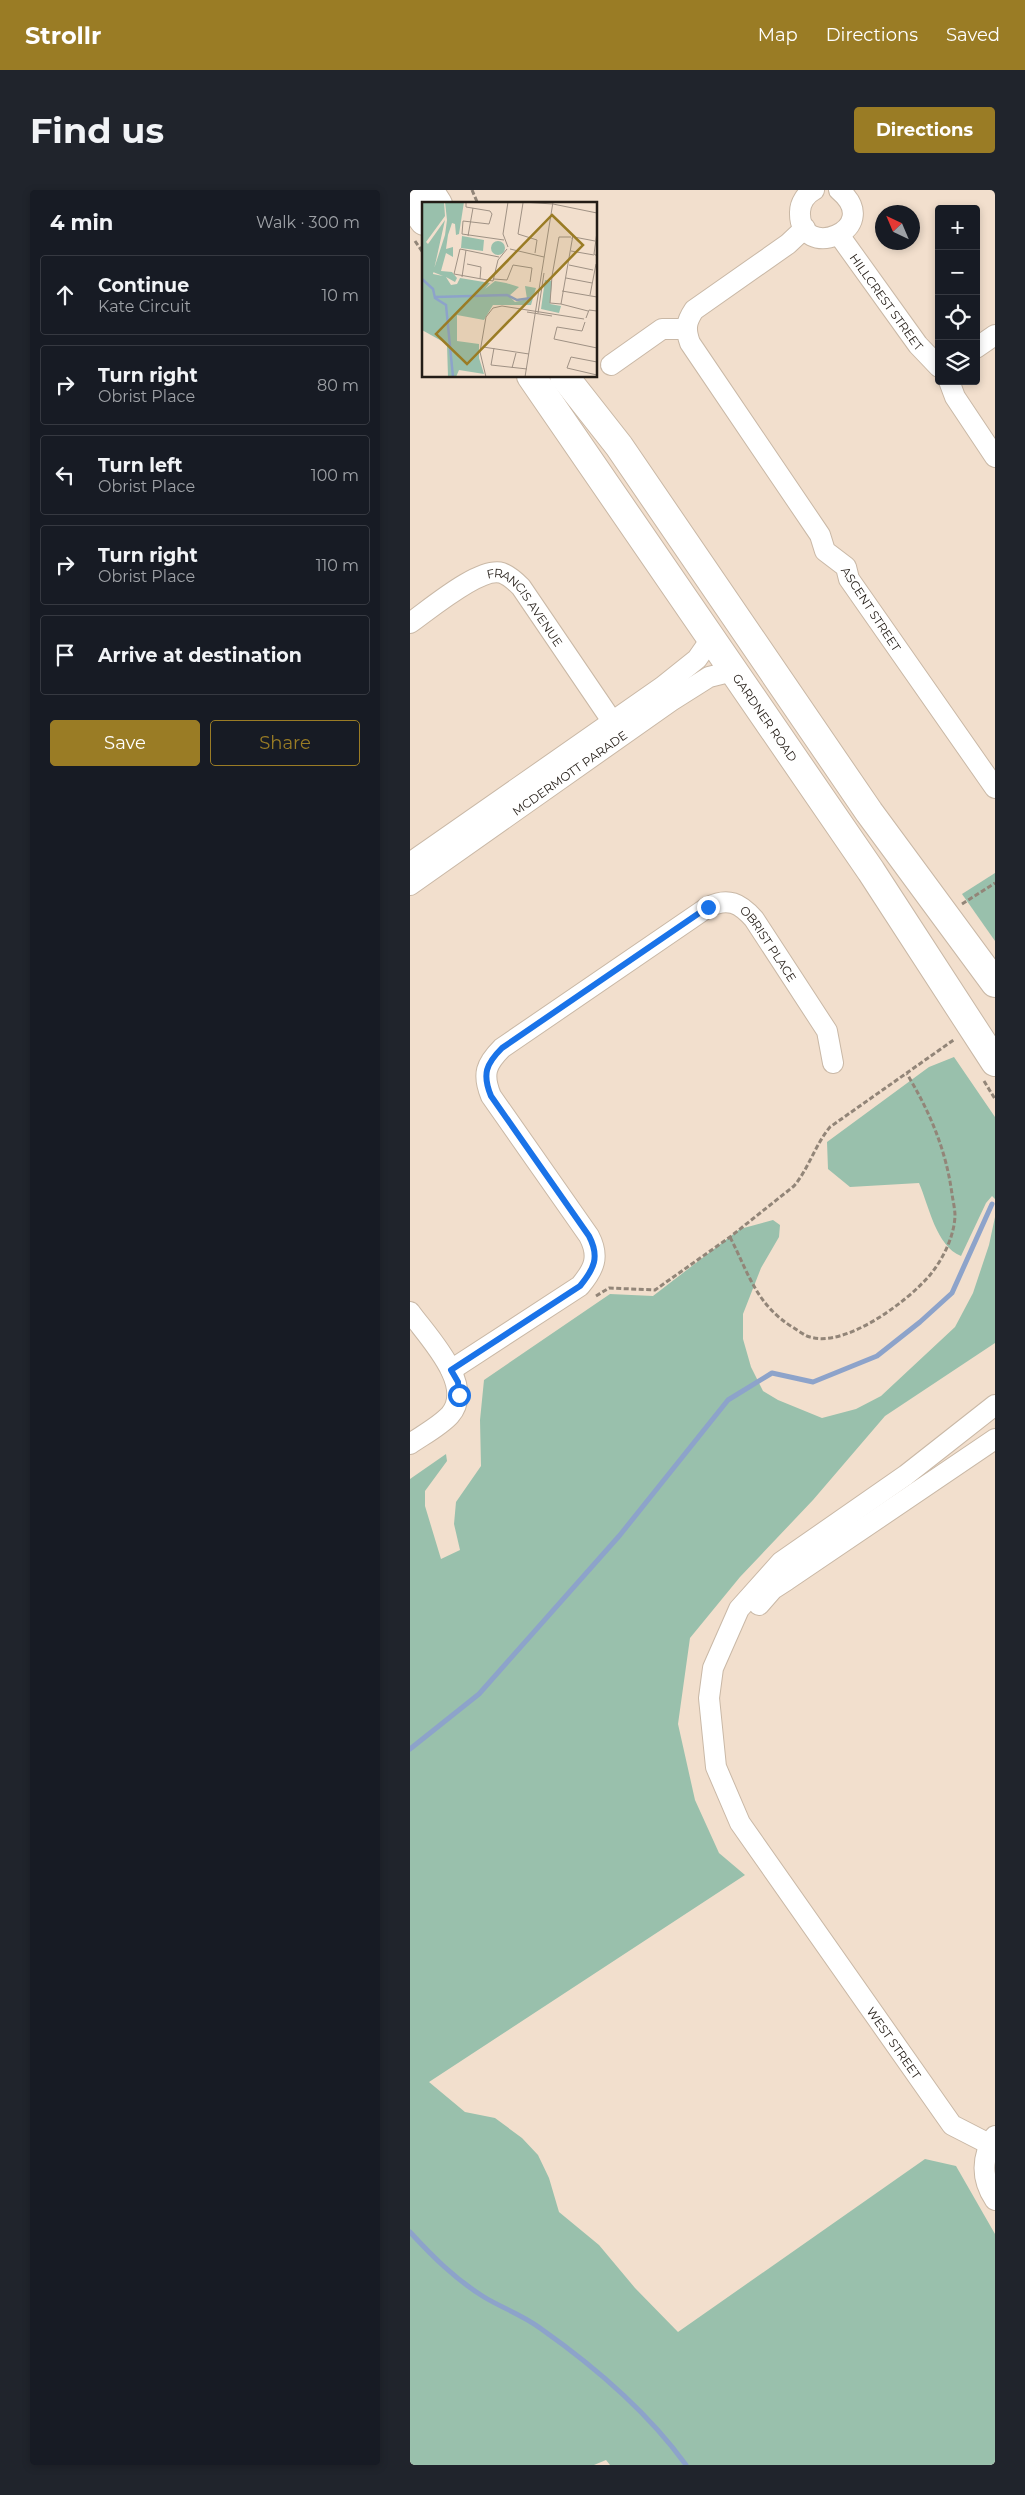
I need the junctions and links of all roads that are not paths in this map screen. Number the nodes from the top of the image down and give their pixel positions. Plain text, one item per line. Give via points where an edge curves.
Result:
1 (429, 190) edge
2 (811, 191) edge
3 (848, 192) edge
4 (410, 201) edge
5 (437, 202) edge
6 (422, 218) edge
7 (805, 228) junction
8 (839, 236) junction
9 (686, 329) junction
10 (995, 335) edge
11 (980, 345) edge
12 (935, 362) edge
13 (611, 364) dead end
14 (532, 378) edge
15 (566, 378) edge
16 (950, 385) edge
17 (995, 457) edge
18 (410, 623) edge
19 (711, 639) junction
20 (733, 671) junction
21 (612, 722) junction
22 (995, 788) edge
23 (869, 812) junction
24 (410, 863) edge
25 (871, 871) junction
26 (410, 885) edge
27 (995, 983) edge
28 (995, 1062) edge
29 (833, 1063) dead end
30 (410, 1312) edge
31 (451, 1370) junction
32 (995, 1405) edge
33 (995, 1439) edge
34 (410, 1444) edge
35 (906, 1474) junction
36 (918, 1491) junction
37 (709, 1698) junction
38 (993, 2142) edge
39 (995, 2200) edge

1 - 5 street
2 - 7 street via 800,210
3 - 8 street via 852,216 848,227
4 - 6 street
7 - 8 street via 822,239
7 - 9 street via 788,244 694,310
8 - 12 street, HILLCREST STREET via 918,345
9 - 13 street via 662,329
9 - 22 street, ASCENT STREET via 690,343 820,535 825,551 846,567 849,579
10 - 11 street
14 - 19 street, GARDNER ROAD
15 - 23 street via 619,446
16 - 17 street
18 - 21 street, FRANCIS AVENUE via 474,578 501,572 521,587
19 - 20 street, GARDNER ROAD
19 - 21 street, MCDERMOTT PARADE via 697,659
20 - 25 street, GARDNER ROAD
20 - 26 street, MCDERMOTT PARADE via 709,676 671,701
21 - 24 street, MCDERMOTT PARADE
23 - 25 street via 867,827 882,859
23 - 27 street
25 - 28 street, GARDNER ROAD
29 - 31 street, OBRIST PLACE via 827,1031 754,919 744,907 720,901 502,1048 490,1059 486,1083 491,1096 594,1247 596,1258 593,1270 580,1286
30 - 31 street
31 - 34 street via 458,1382 456,1406 450,1416
32 - 35 street
33 - 36 street
35 - 36 street
35 - 37 street via 781,1562 739,1608 713,1668
36 - 37 street via 773,1590 748,1616 725,1657
37 - 38 street, WEST STREET via 716,1767 740,1823 952,2125
38 - 39 street, WEST STREET via 983,2169 989,2192

